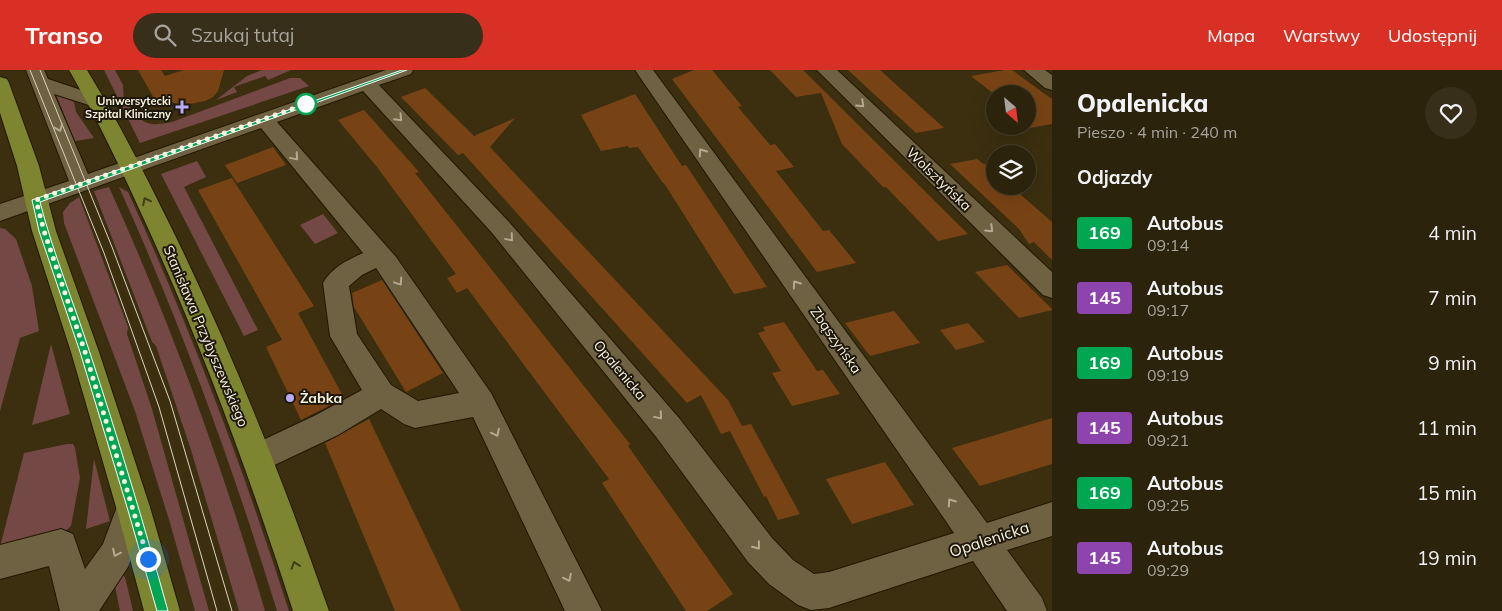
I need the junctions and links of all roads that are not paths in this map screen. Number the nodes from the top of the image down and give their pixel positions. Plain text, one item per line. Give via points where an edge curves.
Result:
1 (78, 70) edge
2 (404, 70) edge
3 (644, 70) edge
4 (826, 70) edge
5 (1033, 70) edge
6 (38, 76) edge
7 (0, 83) edge
8 (366, 83) junction
9 (1052, 84) edge
10 (96, 101) junction
11 (264, 119) junction
12 (129, 166) junction
13 (82, 184) junction
14 (36, 200) junction
15 (0, 213) edge
16 (379, 256) junction
17 (1052, 288) edge
18 (381, 394) junction
19 (481, 402) junction
20 (257, 458) junction
21 (133, 507) junction
22 (1052, 519) edge
23 (980, 542) junction
24 (0, 562) edge
25 (810, 601) edge
26 (79, 610) edge
27 (162, 611) edge
28 (311, 611) edge
29 (584, 611) edge
30 (1029, 611) edge

1 - 10 main road, Stanisława Przybyszewskiego
2 - 8 street
23 -> 3 street, Zbąszyńska
4 -> 17 street, Wolsztyńska
5 - 9 street
6 - 10 street
6 -> 13 street
7 - 14 main road
8 - 11 street
8 -> 25 street, Opalenicka via 501,228 668,428 760,550
10 - 12 main road, Stanisława Przybyszewskiego
11 - 12 street
11 -> 16 street
12 - 13 street
20 -> 12 main road, Stanisława Przybyszewskiego via 196,306
13 - 14 street
14 - 15 street
14 - 21 main road
16 - 18 street via 353,268 336,283 344,336
16 -> 19 street
18 - 19 street via 415,415
18 - 20 street via 327,425
19 -> 29 street
28 -> 20 main road, Stanisława Przybyszewskiego
21 -> 26 street via 116,555
21 - 27 main road
22 - 23 street, Opalenicka
23 - 25 street, Opalenicka via 829,590
23 - 30 street, Zbąszyńska
24 - 26 street via 61,546

